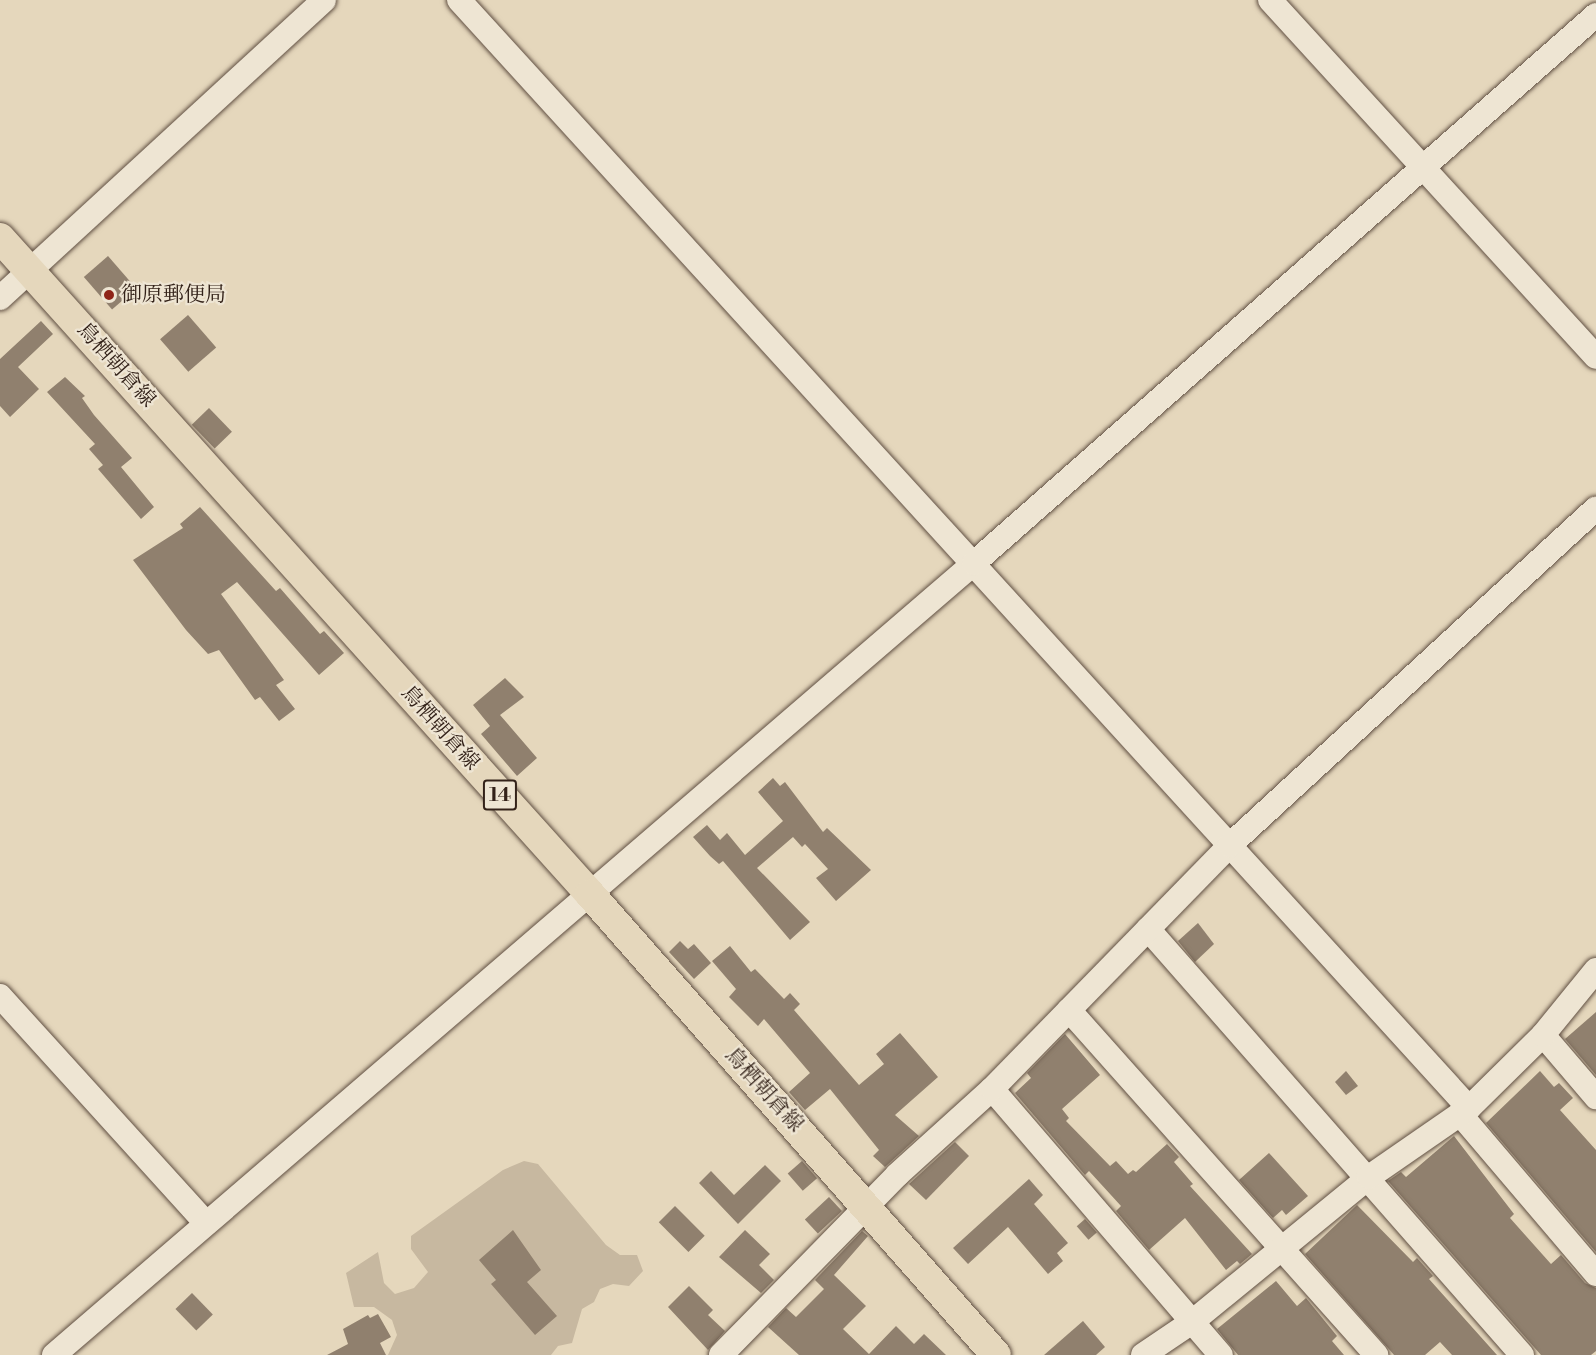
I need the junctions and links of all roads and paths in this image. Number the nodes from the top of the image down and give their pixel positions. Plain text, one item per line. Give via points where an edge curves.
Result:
1 (324, 0) edge
2 (459, 0) edge
3 (1270, 0) edge
4 (1596, 15) edge
5 (1424, 166) junction
6 (0, 238) edge
7 (32, 271) junction
8 (0, 298) edge
9 (1596, 357) edge
10 (1596, 509) edge
11 (974, 563) junction
12 (1230, 845) junction
13 (590, 894) junction
14 (1148, 929) junction
15 (1596, 970) edge
16 (0, 996) edge
17 (1069, 1010) junction
18 (1543, 1035) junction
19 (992, 1089) junction
20 (1596, 1097) edge
21 (1465, 1111) junction
22 (1369, 1177) junction
23 (868, 1207) junction
24 (206, 1223) junction
25 (1283, 1248) junction
26 (1596, 1274) edge
27 (1192, 1322) junction
28 (986, 1351) edge
29 (54, 1355) edge
30 (721, 1355) edge
31 (1143, 1355) edge
32 (1221, 1355) edge
33 (1376, 1355) edge
34 (1522, 1355) edge

1 - 7 street
2 - 11 street
3 - 5 street
4 - 5 street
5 - 9 street
5 - 11 street
6 - 7 main road, 鳥栖朝倉線 / 14
7 - 8 street
7 - 13 main road, 鳥栖朝倉線 / 14
10 - 12 street
11 - 12 street
11 - 13 street
12 - 14 street
12 - 21 street
13 - 23 main road, 鳥栖朝倉線 / 14
13 - 24 street
14 - 17 street
14 - 22 street
15 - 18 street
16 - 24 street
17 - 19 street
17 - 25 street
18 - 20 street
18 - 21 street
19 - 23 street
19 - 27 street
21 - 22 street
21 - 26 street
22 - 25 street
22 - 34 street
23 - 28 main road, 鳥栖朝倉線 / 14
23 - 30 street
24 - 29 street
25 - 27 street
25 - 33 street
27 - 31 street
27 - 32 street

